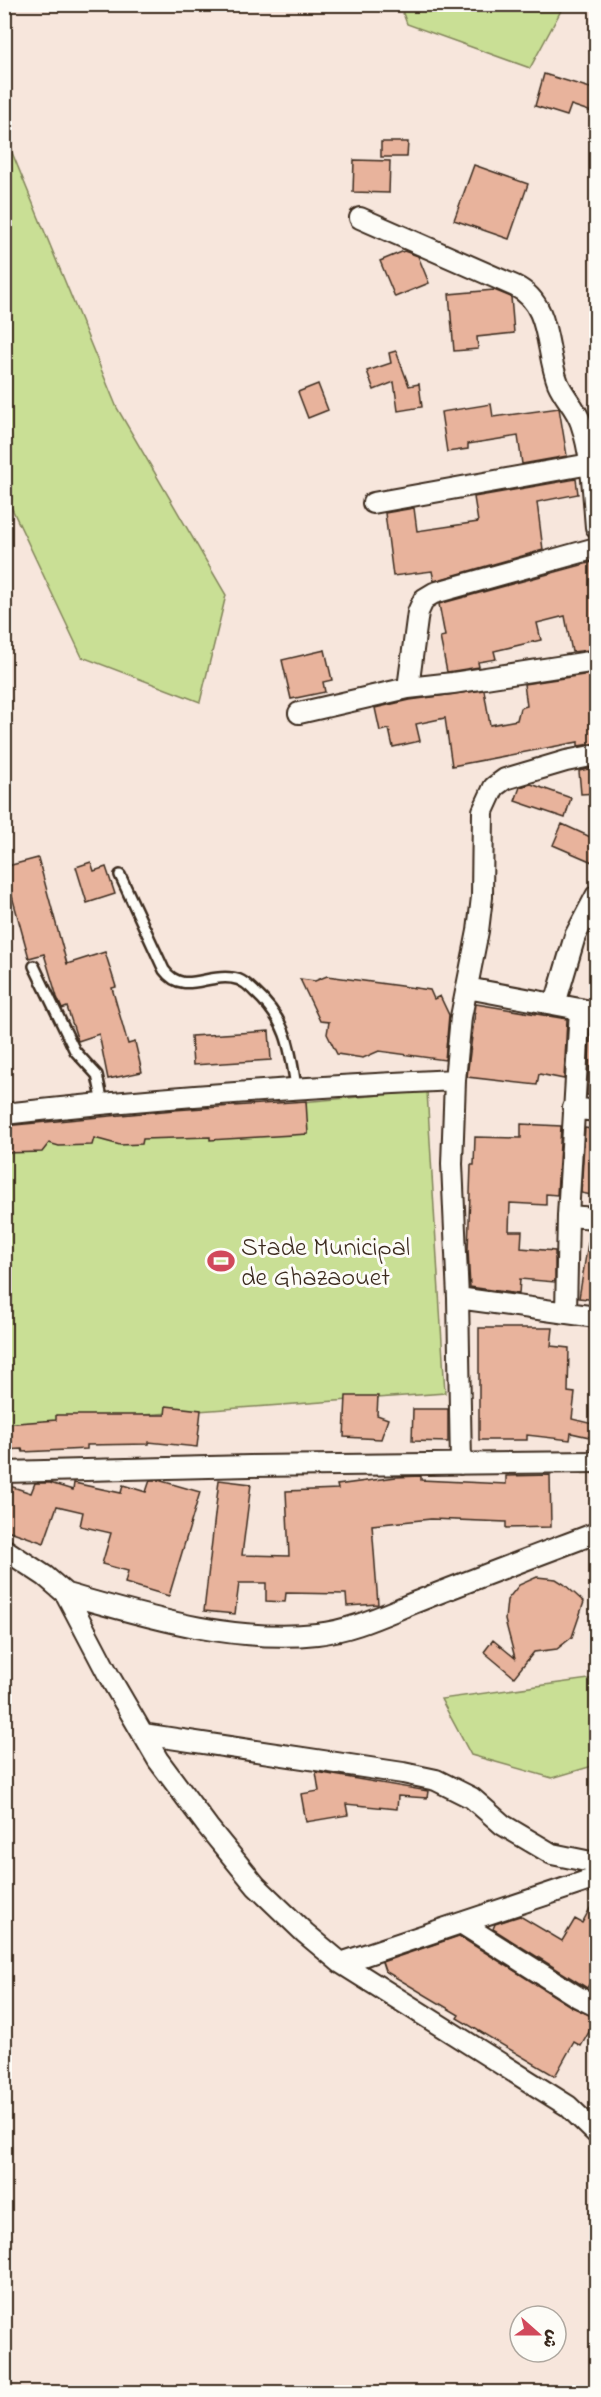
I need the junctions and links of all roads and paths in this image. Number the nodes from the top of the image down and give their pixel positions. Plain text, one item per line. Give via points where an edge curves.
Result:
1 (360, 218) dead end
2 (588, 420) edge
3 (590, 464) junction
4 (373, 503) dead end
5 (597, 527) edge
6 (597, 548) edge
7 (597, 661) edge
8 (408, 688) junction
9 (299, 713) dead end
10 (597, 755) edge
11 (120, 875) dead end
12 (597, 896) edge
13 (34, 966) dead end
14 (466, 987) junction
15 (555, 1004) junction
16 (588, 1011) edge
17 (455, 1080) junction
18 (296, 1087) junction
19 (103, 1103) junction
20 (573, 1108) junction
21 (597, 1112) edge
22 (4, 1114) edge
23 (568, 1216) junction
24 (597, 1218) edge
25 (459, 1298) junction
26 (566, 1312) junction
27 (597, 1317) edge
28 (597, 1462) edge
29 (461, 1464) junction
30 (4, 1472) edge
31 (591, 1538) edge
32 (4, 1549) edge
33 (66, 1594) junction
34 (143, 1734) junction
35 (597, 1863) edge
36 (597, 1878) edge
37 (461, 1923) junction
38 (341, 1963) junction
39 (597, 2006) edge
40 (597, 2133) edge

1 - 2 street via 523,290 537,304 558,383
2 - 3 street
3 - 4 street
3 - 5 street
6 - 8 street via 424,599 418,612
7 - 8 street
8 - 9 street
10 - 14 street via 505,779 494,787 483,811 482,897
11 - 18 lane via 171,980 180,983 231,977 244,982 280,1020 291,1052
12 - 15 street via 575,936
13 - 19 lane via 75,1051 97,1075
14 - 15 street
14 - 17 street
15 - 16 street
16 - 20 street
17 - 18 street
17 - 25 street via 452,1164
18 - 19 street
19 - 22 street
20 - 21 street
20 - 23 street
23 - 24 street
23 - 26 street
25 - 26 street
25 - 29 street
26 - 27 street
28 - 29 street
29 - 30 street
31 - 33 street via 360,1625 318,1634 222,1631 161,1620
32 - 33 street
33 - 34 street
34 - 35 street via 436,1780 472,1798 503,1825 552,1854
34 - 38 street via 158,1760 256,1886
36 - 37 street
37 - 38 street
37 - 39 street
38 - 40 street via 568,2106

